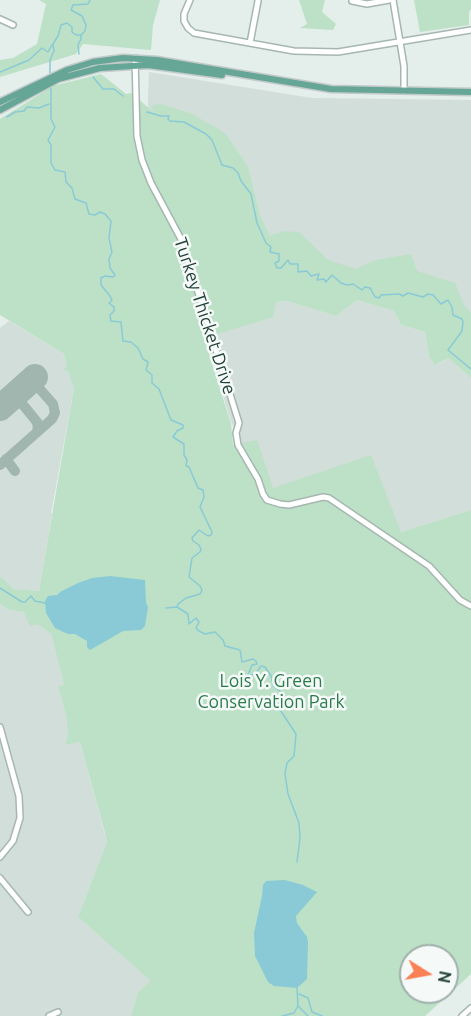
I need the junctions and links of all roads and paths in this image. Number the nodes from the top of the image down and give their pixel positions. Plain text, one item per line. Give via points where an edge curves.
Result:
1 (190, 0) edge
2 (391, 0) edge
3 (258, 1) edge
4 (352, 1) edge
5 (0, 19) edge
6 (13, 25) dead end
7 (471, 30) edge
8 (400, 41) junction
9 (250, 43) junction
10 (135, 62) junction
11 (42, 83) junction
12 (404, 91) junction
13 (471, 92) edge
14 (0, 102) edge
15 (0, 110) edge
16 (471, 606) edge
17 (0, 727) edge
18 (0, 857) edge
19 (0, 878) edge
20 (28, 912) dead end
21 (471, 1008) edge
22 (58, 1012) dead end
23 (49, 1016) edge
24 (462, 1016) edge

1 - 9 street via 184,21 194,33
2 - 4 street via 367,4
2 - 8 street
3 - 9 street
5 - 6 street
7 - 8 street
8 - 9 street via 316,53
8 - 12 street
10 - 11 main road via 93,62
10 - 12 main road via 172,62 331,89
10 - 16 street, Turkey Thicket Drive via 137,136 142,160 182,241 233,404 238,445 267,500 289,505 329,498 429,566 460,600
11 - 14 main road
11 - 15 main road
12 - 13 main road
17 - 18 street via 20,818 14,841
19 - 20 street
21 - 24 street
22 - 23 street

